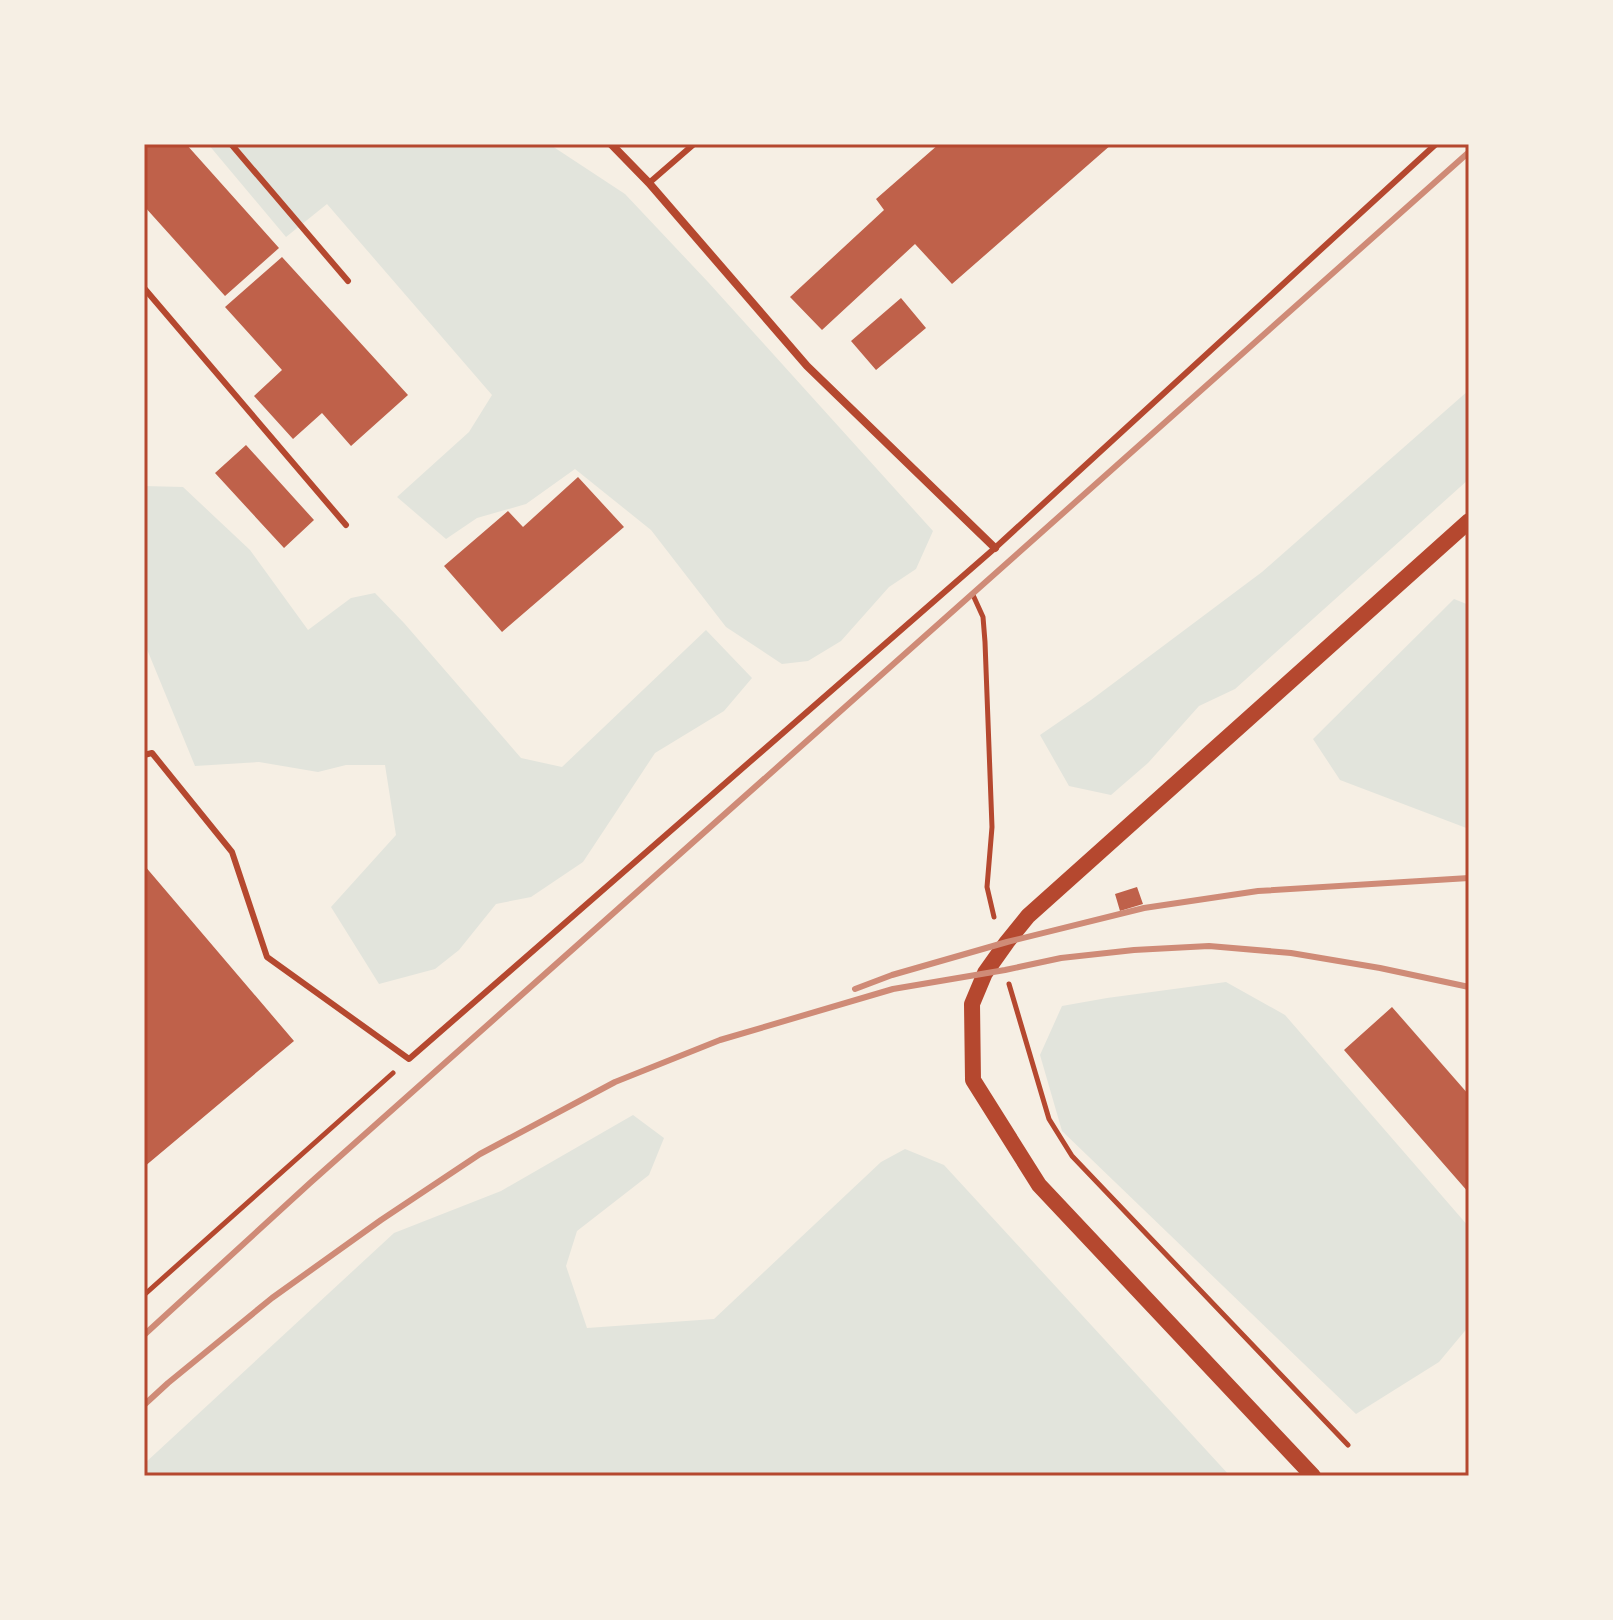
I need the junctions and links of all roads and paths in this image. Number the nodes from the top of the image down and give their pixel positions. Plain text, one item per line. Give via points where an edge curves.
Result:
1 (231, 144) edge
2 (611, 144) edge
3 (694, 144) edge
4 (1436, 144) edge
5 (649, 183) junction
6 (348, 281) dead end
7 (144, 288) edge
8 (1469, 521) edge
9 (346, 525) dead end
10 (995, 548) junction
11 (961, 577) junction
12 (144, 755) edge
13 (1011, 937) junction
14 (1000, 952) junction
15 (409, 1059) junction
16 (144, 1295) edge
17 (1348, 1445) dead end
18 (1312, 1476) edge

1 - 6 lane
2 - 5 street
3 - 5 lane
4 - 10 lane
5 - 10 street via 807,366
7 - 9 lane
8 - 13 main road via 1028,916
10 - 11 lane
11 - 13 path via 983,617 992,827 987,887 994,919
11 - 15 lane
12 - 15 lane via 152,753 232,852 267,957
13 - 14 main road
14 - 17 path via 1049,1119 1072,1156
14 - 18 main road via 972,1004 973,1080 1039,1185
15 - 16 path

